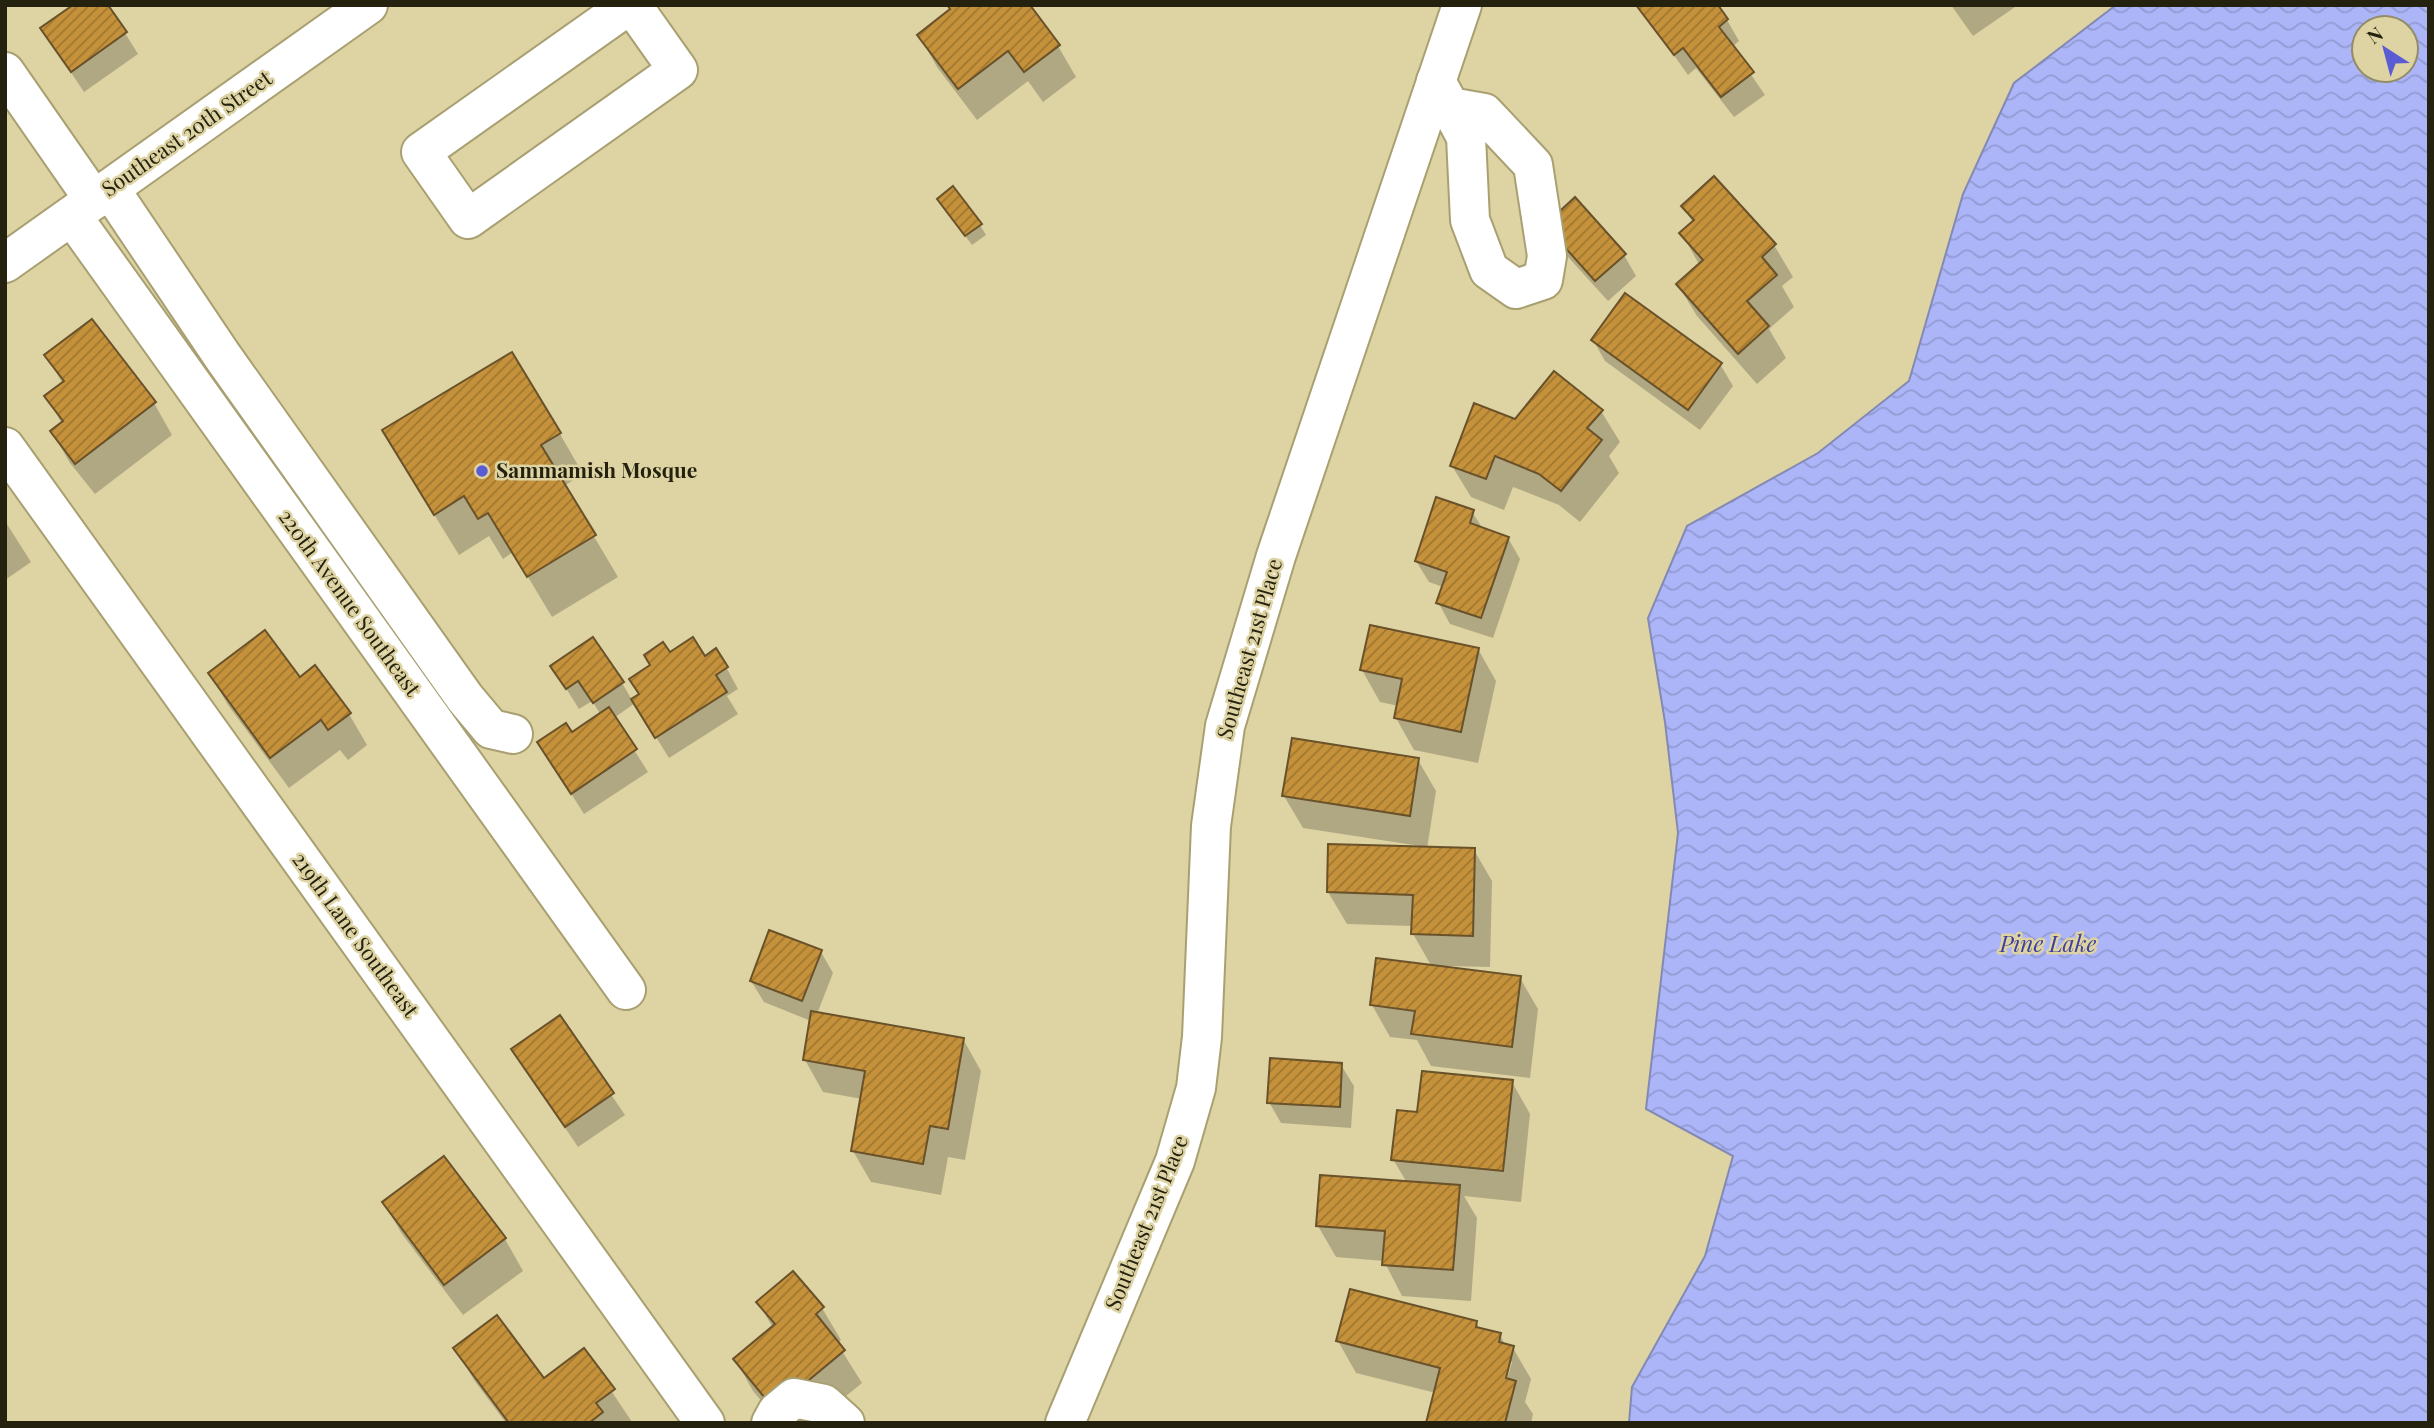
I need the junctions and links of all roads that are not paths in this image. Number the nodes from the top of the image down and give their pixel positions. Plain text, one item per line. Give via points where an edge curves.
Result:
1 (368, 5) edge
2 (1462, 5) edge
3 (640, 9) edge
4 (5, 72) edge
5 (92, 202) junction
6 (5, 262) edge
7 (5, 447) edge
8 (513, 734) dead end
9 (626, 990) dead end
10 (705, 1423) edge
11 (771, 1423) edge
12 (845, 1423) edge
13 (1065, 1423) edge

1 - 5 street, Southeast 20th Street
2 - 13 street, Southeast 21st Place via 1443,94 1276,556 1225,726 1211,826 1196,1088 1175,1161
3 - 3 street via 421,152 468,219 678,69
4 - 5 street, 220th Avenue Southeast
5 - 6 street, Southeast 20th Street
5 - 8 street via 223,357 465,698 491,729
5 - 9 street, 220th Avenue Southeast
7 - 10 street, 219th Lane Southeast
11 - 12 street via 794,1398 824,1404

